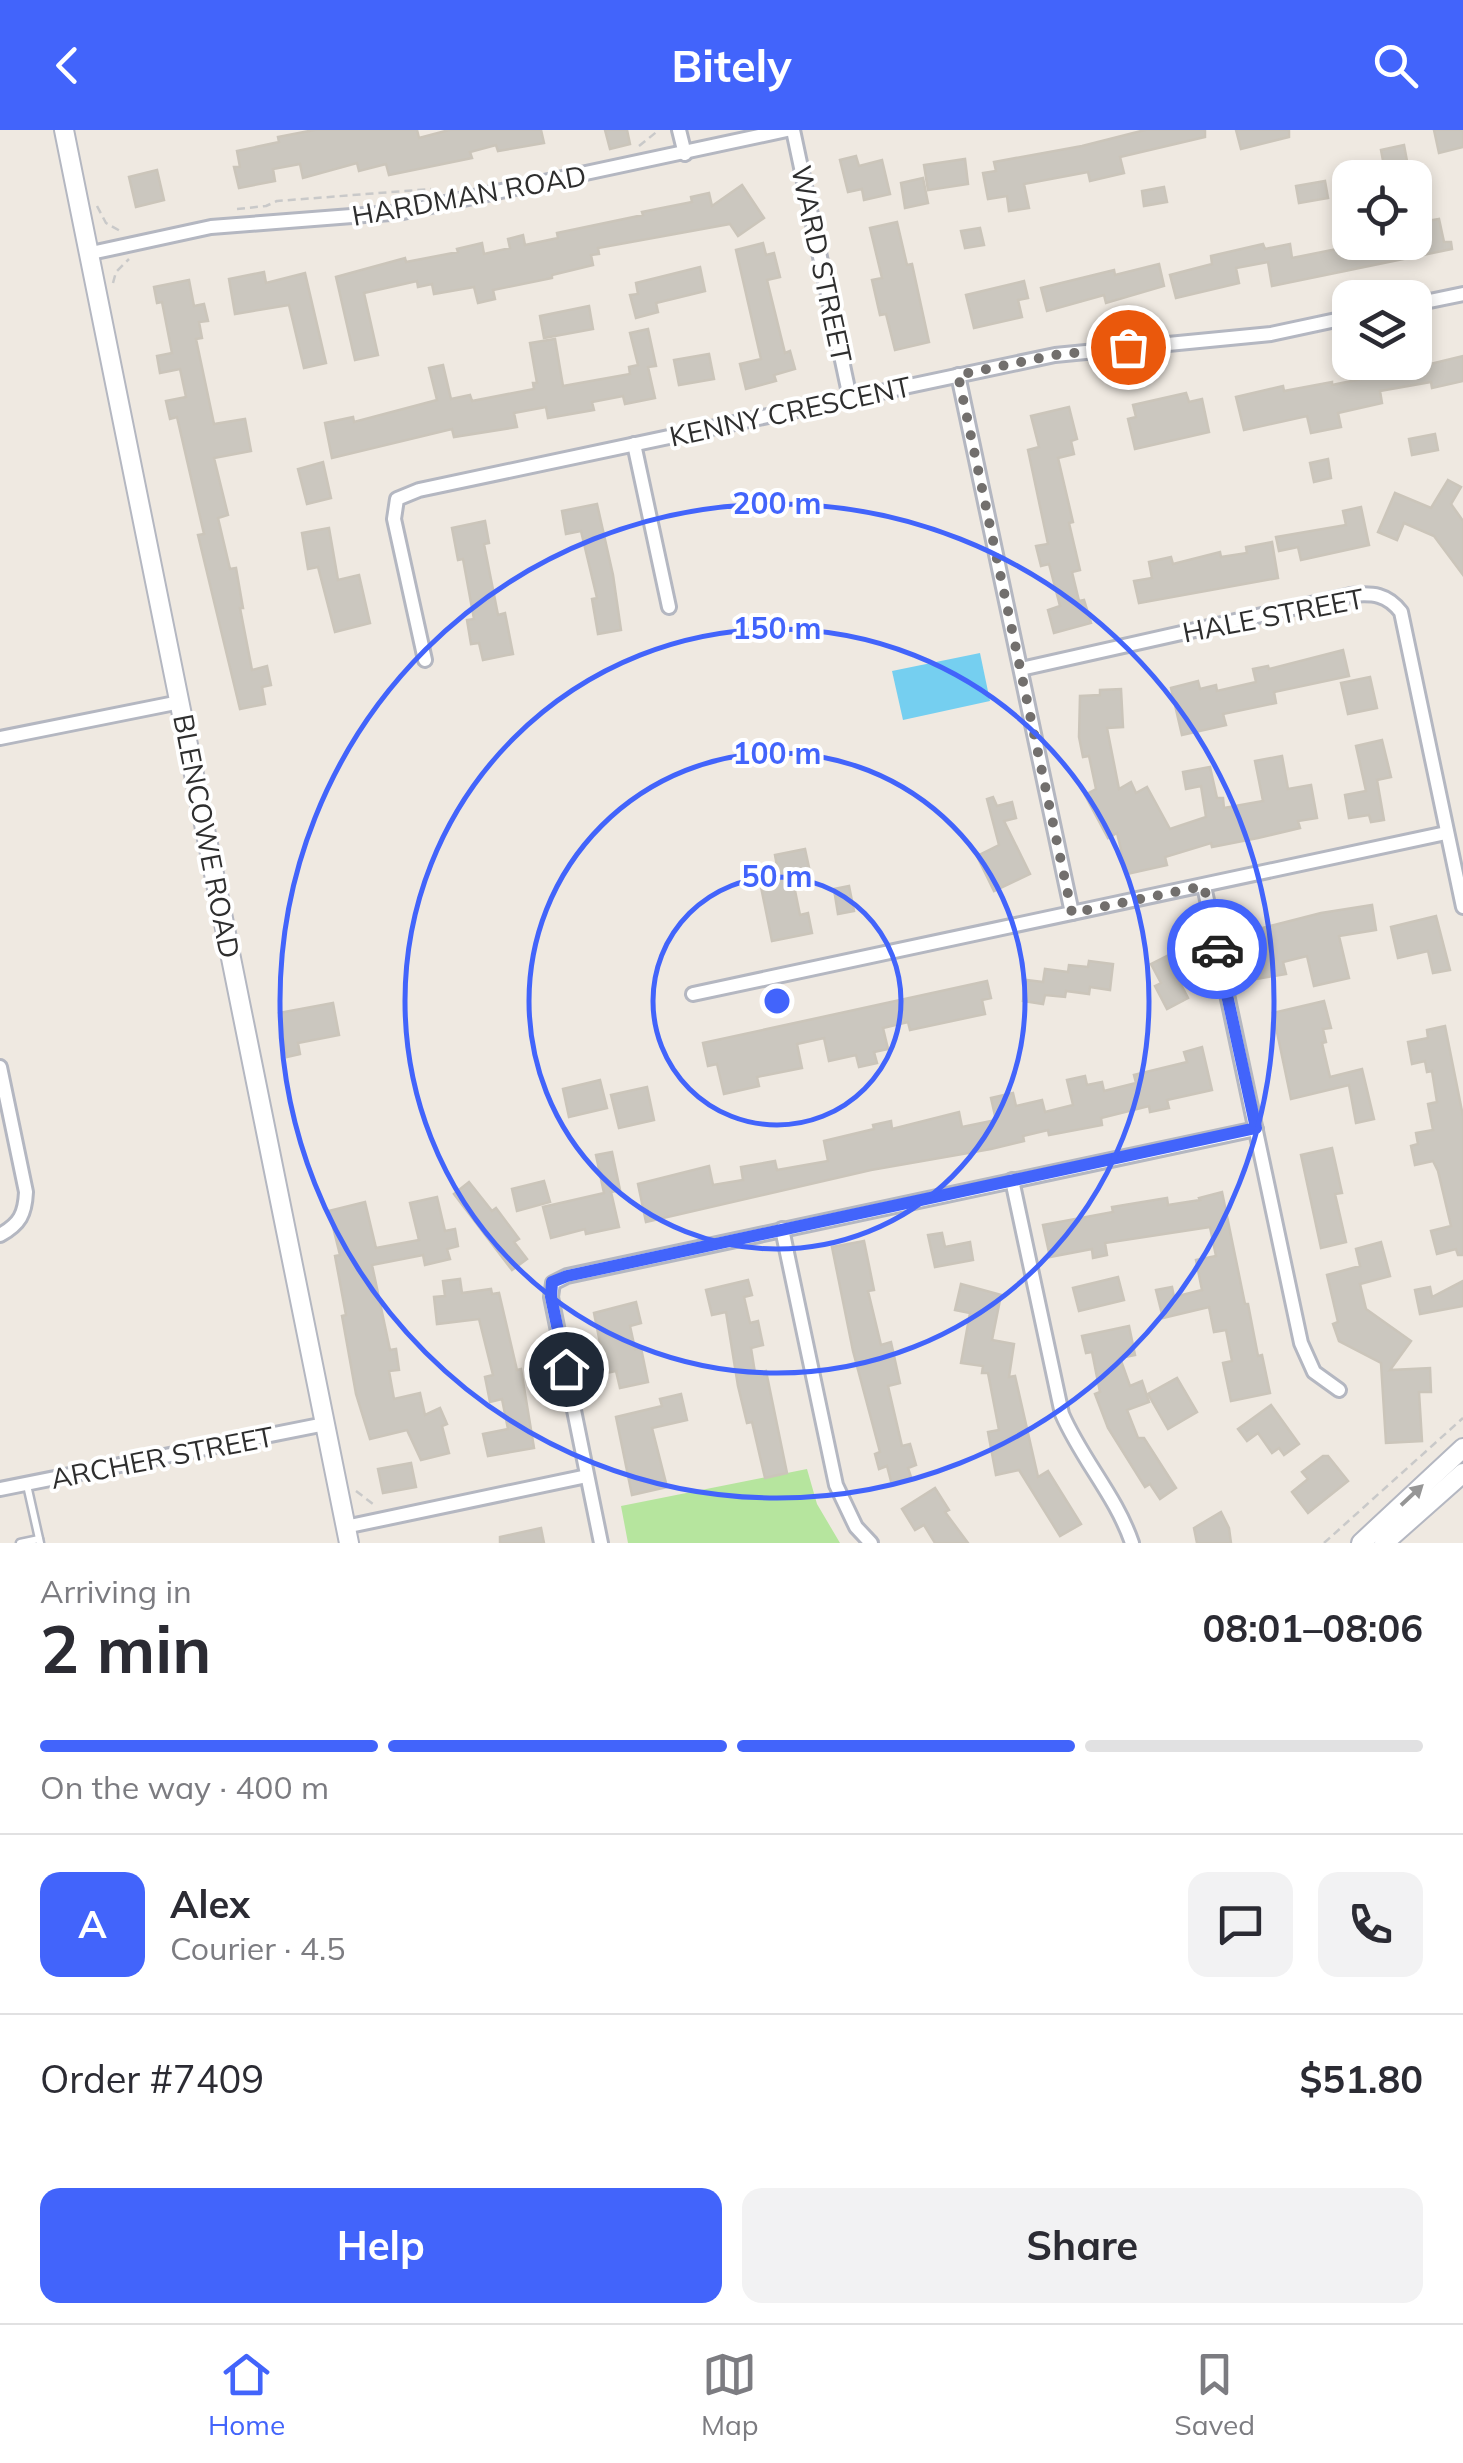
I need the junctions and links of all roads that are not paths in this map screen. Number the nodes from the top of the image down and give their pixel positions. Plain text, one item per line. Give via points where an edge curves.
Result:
1 (64, 130) edge
2 (680, 130) edge
3 (790, 130) edge
4 (684, 154) junction
5 (91, 253) junction
6 (1463, 294) edge
7 (1432, 300) edge
8 (1332, 322) edge
9 (958, 375) junction
10 (850, 398) junction
11 (634, 444) junction
12 (669, 607) dead end
13 (426, 660) dead end
14 (1021, 669) junction
15 (180, 702) junction
16 (0, 738) edge
17 (1446, 833) junction
18 (1204, 886) junction
19 (1463, 906) edge
20 (1072, 913) junction
21 (693, 994) dead end
22 (0, 1067) edge
23 (1256, 1128) junction
24 (1012, 1180) junction
25 (782, 1229) junction
26 (0, 1235) edge
27 (1339, 1390) dead end
28 (324, 1424) junction
29 (1463, 1448) edge
30 (1463, 1472) edge
31 (588, 1476) junction
32 (27, 1484) junction
33 (0, 1489) edge
34 (347, 1535) edge
35 (39, 1541) edge
36 (20, 1543) edge
37 (602, 1543) edge
38 (870, 1543) edge
39 (1132, 1543) edge
40 (1361, 1543) edge
41 (1384, 1543) edge

1 - 5 street, BLENCOWE ROAD
2 - 4 street
3 - 4 street, HARDMAN ROAD
3 - 10 street, WARD STREET
4 - 5 street, HARDMAN ROAD via 403,212 211,228
5 - 15 street, BLENCOWE ROAD
6 - 7 street
8 - 9 street, KENNY CRESCENT via 1055,355
9 - 10 street, KENNY CRESCENT
9 - 14 street
10 - 11 street, KENNY CRESCENT
11 - 12 street
11 - 13 street, KENNY CRESCENT via 397,499 394,520
14 - 17 street, HALE STREET via 1374,593 1401,612
14 - 20 street
15 - 16 street
15 - 28 street, BLENCOWE ROAD
17 - 18 street
17 - 19 street, HALE STREET
18 - 20 street
18 - 23 street
20 - 21 street
22 - 26 street via 26,1192 25,1212
23 - 24 street
23 - 27 street via 1302,1344 1314,1372
24 - 25 street
24 - 39 street via 1062,1414 1122,1514
25 - 31 street via 552,1282
25 - 38 street via 836,1485
28 - 32 street, ARCHER STREET
28 - 34 street, BLENCOWE ROAD
40 -> 29 street
30 - 41 street
31 - 34 street
31 - 37 street
32 - 33 street, ARCHER STREET
32 - 35 lane
35 - 36 lane

